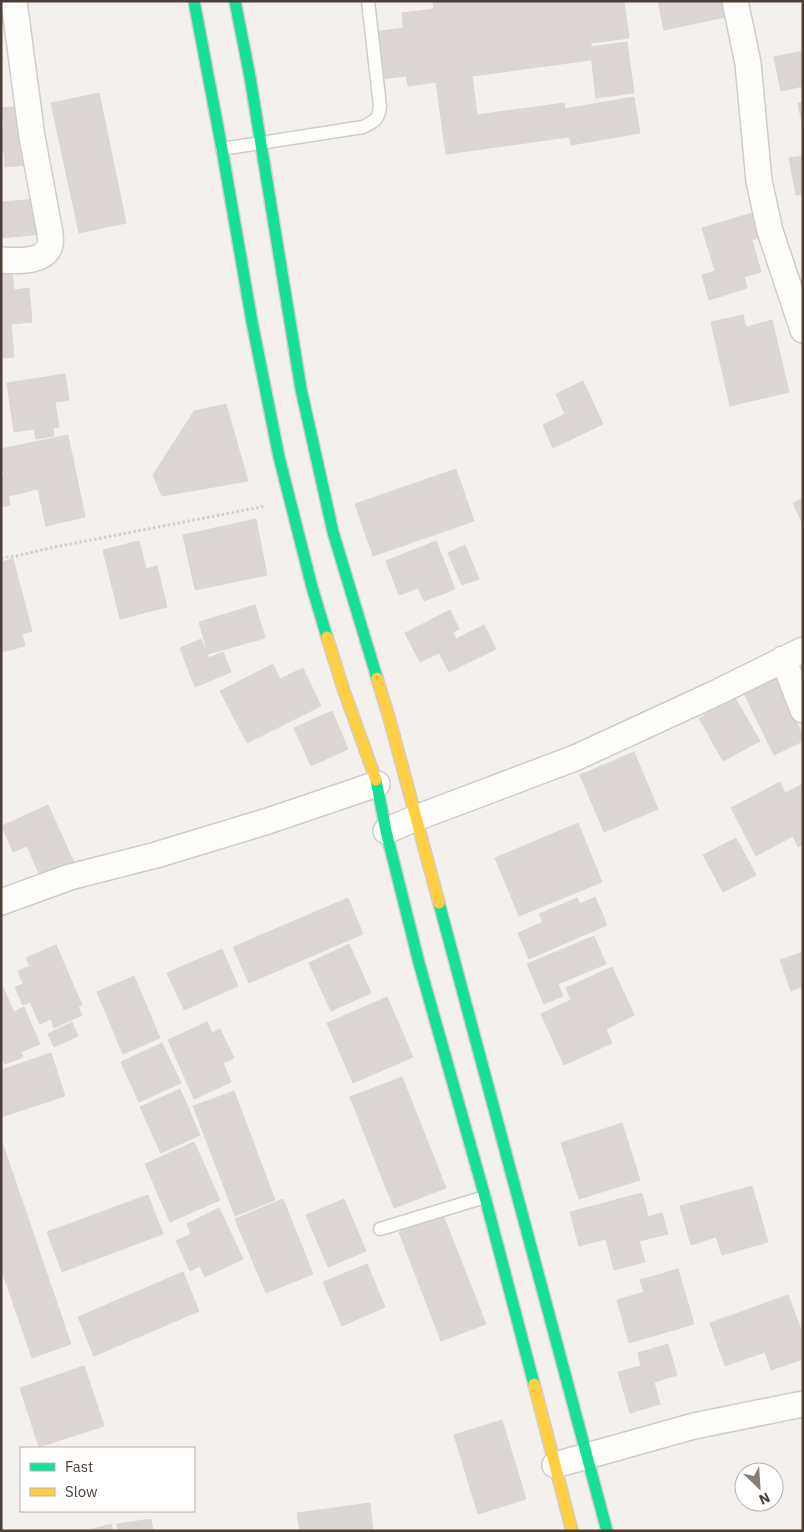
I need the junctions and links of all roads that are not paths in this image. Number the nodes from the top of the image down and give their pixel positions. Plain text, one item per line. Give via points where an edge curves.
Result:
1 (14, 1) edge
2 (194, 1) edge
3 (235, 1) edge
4 (368, 1) edge
5 (735, 1) edge
6 (260, 142) junction
7 (222, 149) junction
8 (1, 260) edge
9 (803, 330) edge
10 (793, 654) edge
11 (803, 710) edge
12 (377, 784) junction
13 (416, 818) junction
14 (386, 831) junction
15 (1, 902) edge
16 (485, 1197) junction
17 (380, 1229) dead end
18 (803, 1404) edge
19 (587, 1456) junction
20 (555, 1465) junction
21 (572, 1531) edge
22 (607, 1531) edge

1 - 8 street via 50,245 38,257
2 - 7 street
3 - 6 street
4 - 6 lane via 379,115 364,127
5 - 9 street via 748,63 759,181 768,223
6 - 7 lane
6 - 13 street via 301,389 331,523
7 - 12 street via 279,456 312,587
10 - 11 street
10 - 13 street via 575,758
12 - 14 street
12 - 15 street via 156,855 70,877
13 - 14 street
13 - 19 street
14 - 16 street via 419,963
16 - 17 lane
16 - 20 street
18 - 19 street via 694,1426
19 - 20 street
19 - 22 street
20 - 21 street

